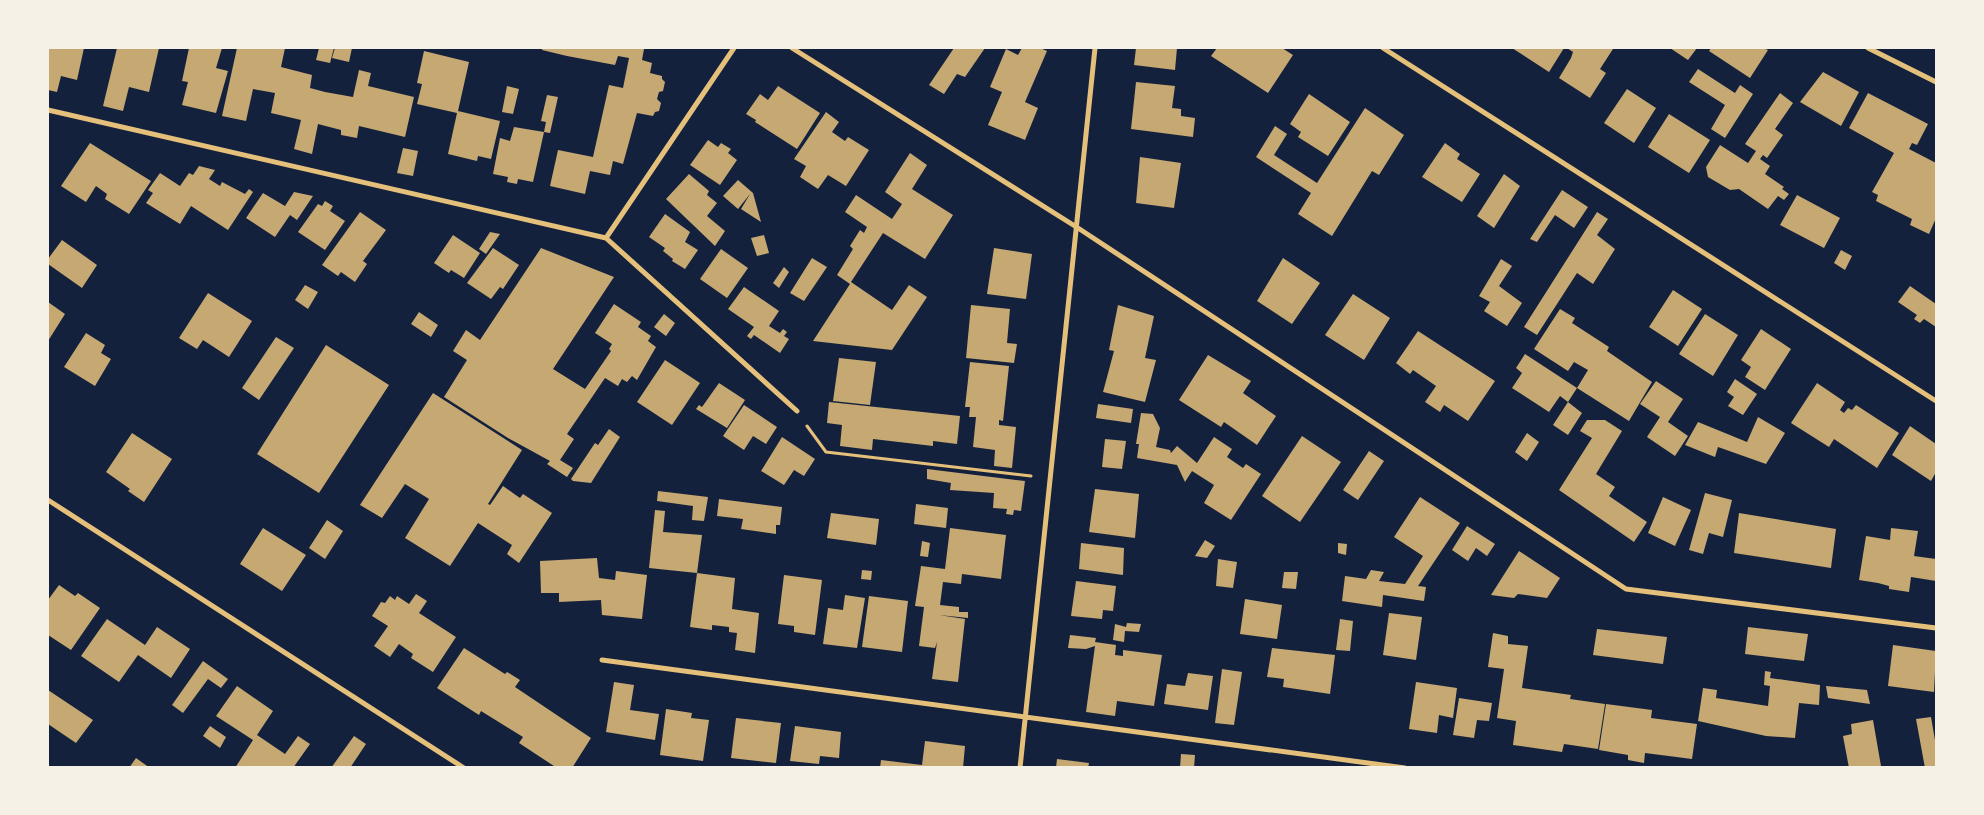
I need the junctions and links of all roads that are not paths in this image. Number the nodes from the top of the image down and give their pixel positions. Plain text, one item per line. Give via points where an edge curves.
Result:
1 (734, 48) edge
2 (792, 48) edge
3 (1095, 48) edge
4 (1383, 48) edge
5 (1868, 48) edge
6 (1936, 82) edge
7 (48, 110) edge
8 (1078, 228) junction
9 (606, 238) junction
10 (1936, 401) edge
11 (797, 411) road end
12 (48, 500) edge
13 (1936, 628) edge
14 (602, 660) dead end
15 (1025, 716) junction
16 (464, 768) edge
17 (1020, 768) edge
18 (1405, 768) edge

1 - 9 street
2 - 8 street
3 - 8 street
4 - 10 street
5 - 6 street
7 - 9 street
8 - 13 street via 1626,589
8 - 15 street
9 - 11 street
12 - 16 street
14 - 15 street
15 - 17 street
15 - 18 street

